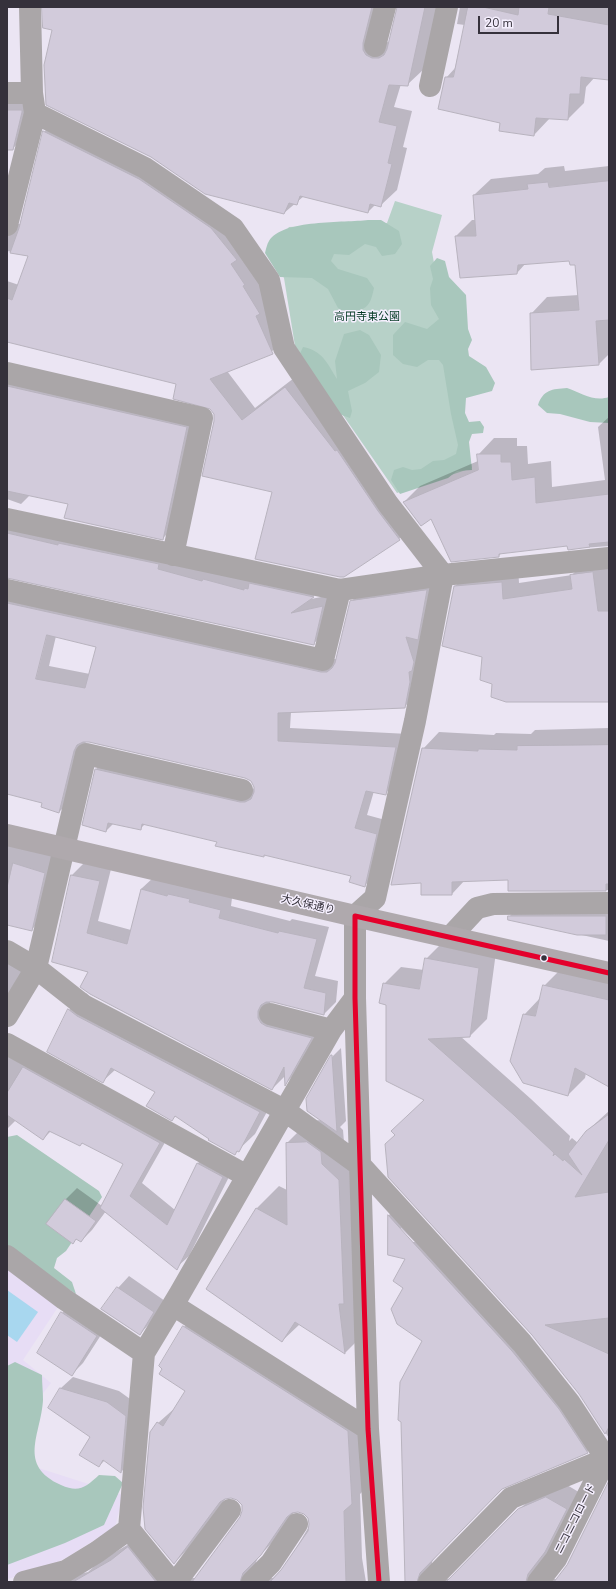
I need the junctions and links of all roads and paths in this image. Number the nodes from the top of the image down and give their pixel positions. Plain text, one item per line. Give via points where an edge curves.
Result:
1 (30, 7) edge
2 (385, 7) edge
3 (447, 7) edge
4 (376, 46) dead end
5 (430, 86) dead end
6 (7, 93) edge
7 (33, 103) junction
8 (7, 225) edge
9 (7, 373) edge
10 (7, 519) edge
11 (172, 555) junction
12 (609, 558) edge
13 (443, 575) junction
14 (7, 590) edge
15 (340, 590) junction
16 (242, 790) dead end
17 (7, 835) edge
18 (65, 847) junction
19 (609, 903) edge
20 (355, 916) junction
21 (451, 936) junction
22 (7, 951) edge
23 (36, 968) junction
24 (609, 973) edge
25 (355, 998) junction
26 (270, 1014) dead end
27 (7, 1016) edge
28 (331, 1030) junction
29 (7, 1044) edge
30 (284, 1110) junction
31 (361, 1166) junction
32 (247, 1176) junction
33 (7, 1256) edge
34 (173, 1305) junction
35 (144, 1353) junction
36 (368, 1430) junction
37 (608, 1458) edge
38 (230, 1510) dead end
39 (297, 1524) dead end
40 (129, 1529) junction
41 (67, 1576) edge
42 (24, 1582) edge
43 (172, 1582) edge
44 (176, 1582) edge
45 (252, 1582) edge
46 (379, 1582) edge
47 (429, 1582) edge
48 (538, 1582) edge

1 - 7 street
2 - 4 street
3 - 5 street
6 - 7 street
7 - 8 street
7 - 13 street via 145,168 233,228 269,280 284,348 388,504
9 - 11 street via 202,418
10 - 11 street
11 - 15 street
12 - 13 street
13 - 15 street
13 - 20 street via 415,721 376,898
14 - 15 street via 323,660
16 - 18 street via 86,754
17 - 18 main road, 大久保通り
18 - 20 main road, 大久保通り
18 - 23 street
19 - 21 street via 492,904 478,908
20 - 21 main road, 大久保通り
20 - 25 street
21 - 24 main road, 大久保通り
22 - 23 street
23 - 27 street
23 - 30 street via 83,1005
25 - 28 street
25 - 31 street
26 - 28 street
28 - 30 street
29 - 32 street
30 - 31 street
30 - 32 street
31 - 36 street
31 - 37 street via 522,1343
32 - 34 street
33 - 35 street via 64,1299
34 - 35 street
34 - 36 street
35 - 40 street
36 - 46 street
37 - 47 street via 511,1498
37 - 48 street, ニコニコロード via 556,1559
38 - 44 street
39 - 45 street via 270,1563
40 - 41 street
40 - 43 street
41 - 42 street

